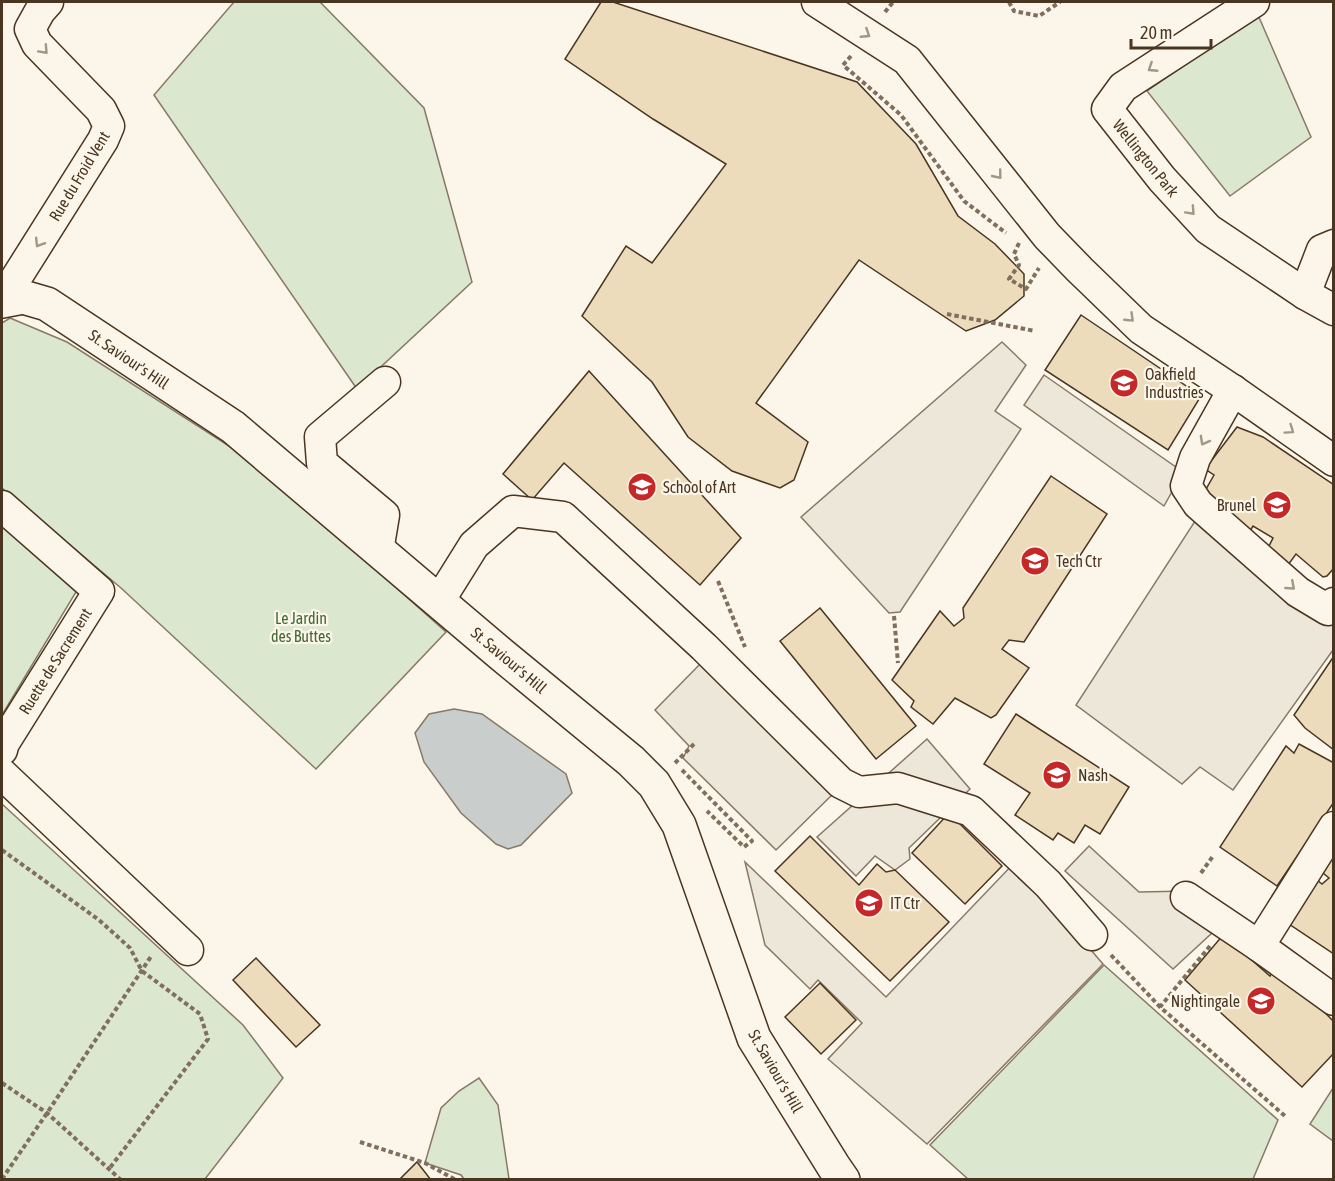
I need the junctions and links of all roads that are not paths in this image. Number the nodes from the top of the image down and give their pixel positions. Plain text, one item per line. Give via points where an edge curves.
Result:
1 (48, 2) edge
2 (818, 2) edge
3 (1254, 2) edge
4 (1334, 245) edge
5 (1305, 294) junction
6 (2, 300) edge
7 (1334, 310) edge
8 (385, 382) dead end
9 (1233, 390) junction
10 (1334, 461) edge
11 (2, 506) edge
12 (378, 551) junction
13 (439, 602) junction
14 (1334, 603) edge
15 (2, 750) edge
16 (2, 774) edge
17 (1334, 827) edge
18 (1186, 897) dead end
19 (1092, 935) road end
20 (178, 941) road end
21 (1259, 946) junction
22 (1334, 1000) edge
23 (843, 1179) edge

1 -> 6 street, Rue du Froid Vent via 30,29 37,44 101,110 109,126
2 -> 9 street via 907,60 1047,236 1080,270 1141,329
3 -> 5 street, Wellington Park via 1123,87 1107,109 1208,229
4 - 5 street via 1322,250
5 - 7 street, Wellington Park
6 - 12 main road, St. Saviour's Hill via 23,297 47,304 223,421
8 - 12 street via 320,437 322,463 384,515
9 -> 10 street
9 -> 14 street via 1195,458 1186,486 1198,504 1298,592 1328,610
11 - 15 street, Ruette de Sacrement via 99,591
12 - 13 main road, St. Saviour's Hill
13 - 19 street via 474,544 513,511 563,517 704,646 841,783 859,792 898,788 970,811 1048,884
13 - 23 main road, St. Saviour's Hill via 654,784 679,825 754,1038
16 - 20 street
17 - 21 street
18 - 21 street
21 - 22 street

